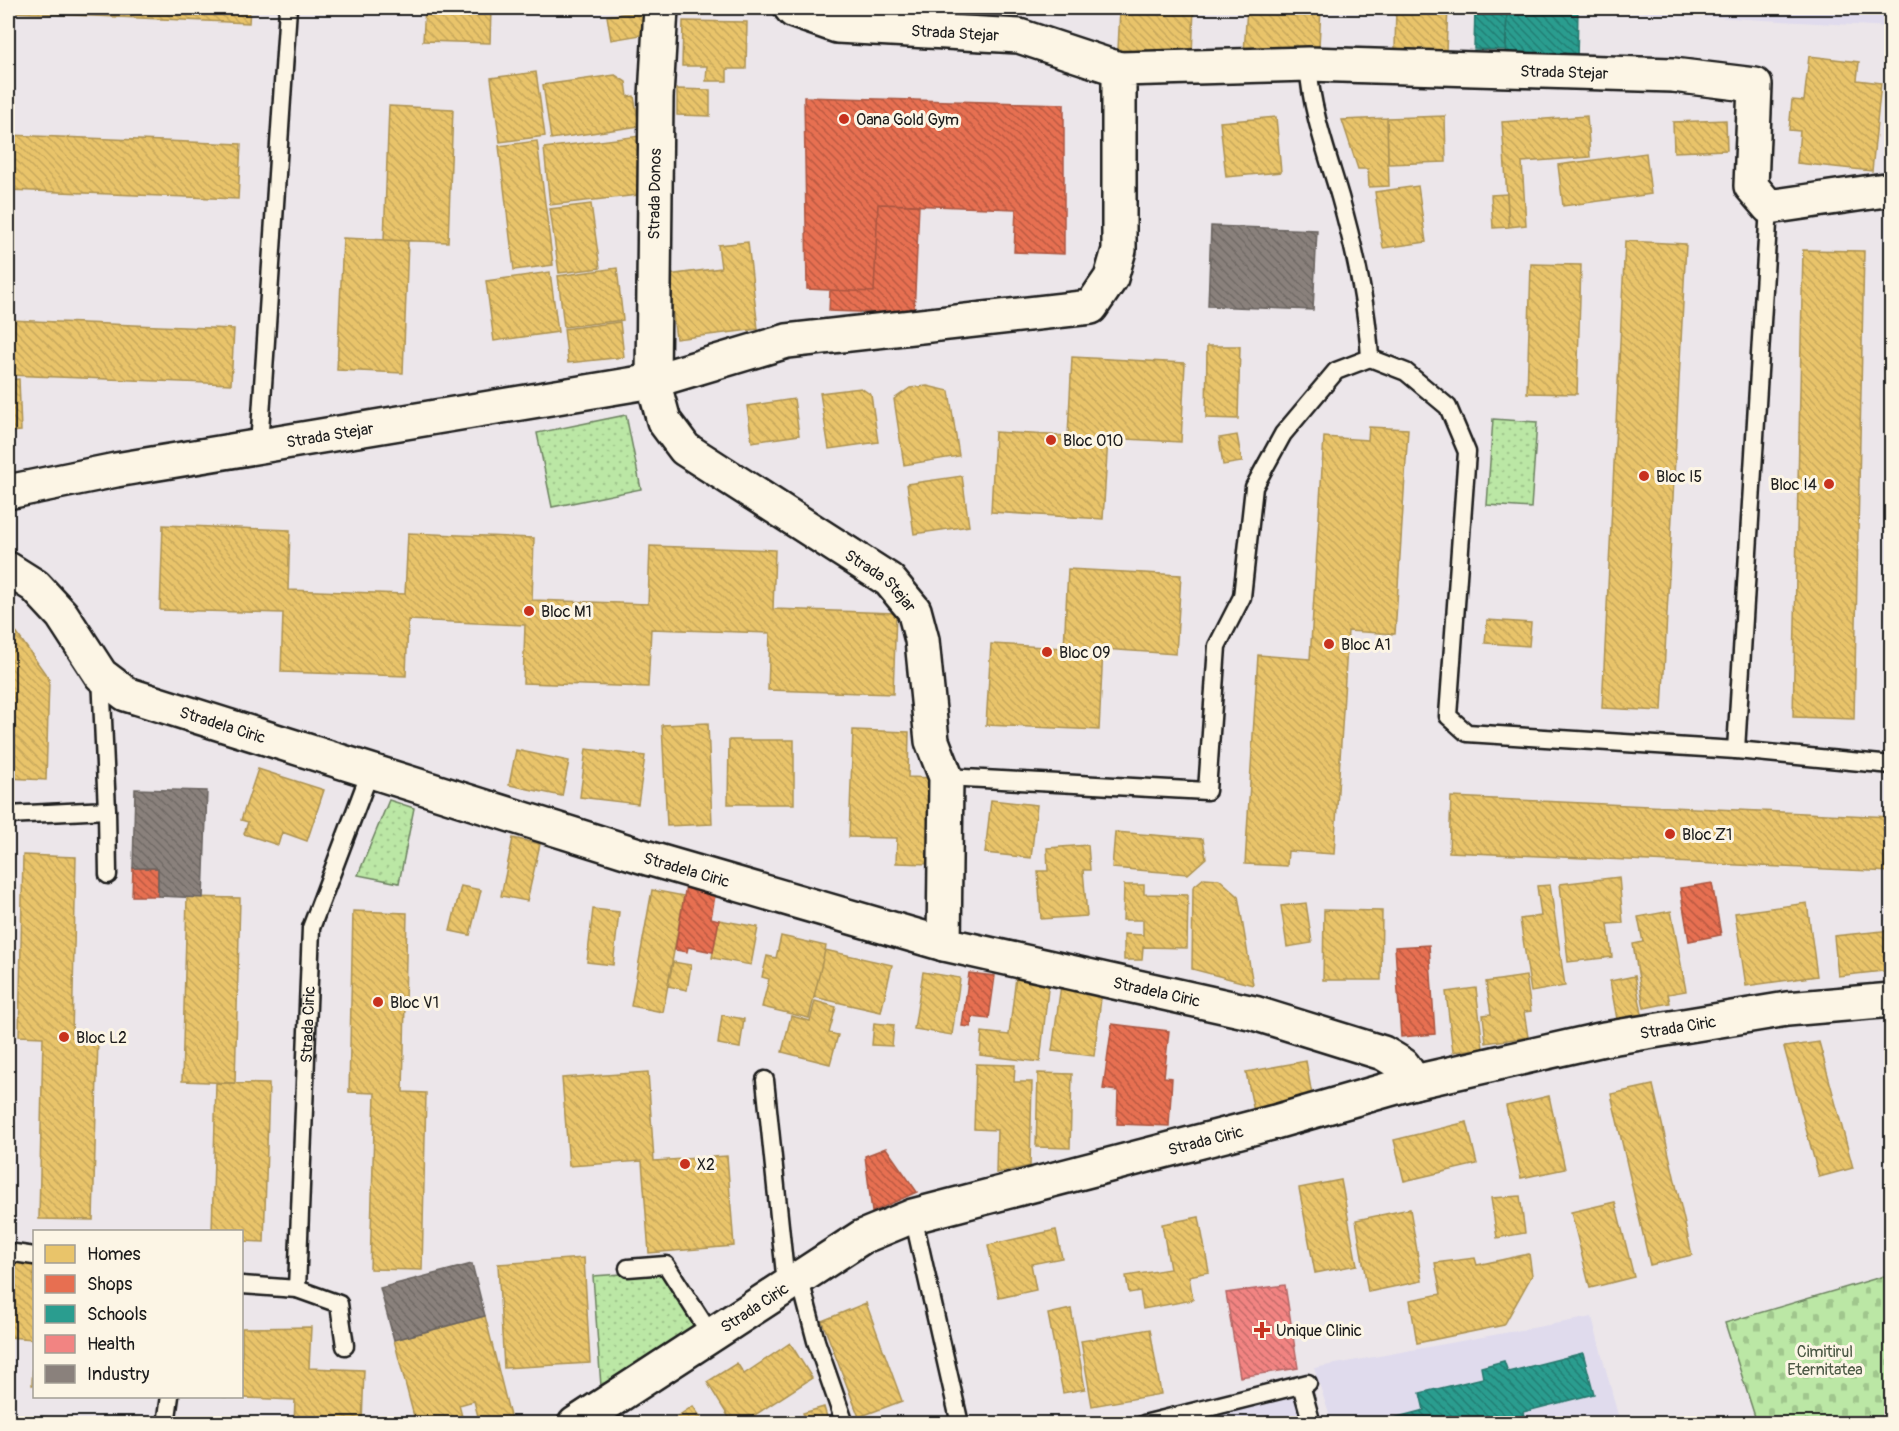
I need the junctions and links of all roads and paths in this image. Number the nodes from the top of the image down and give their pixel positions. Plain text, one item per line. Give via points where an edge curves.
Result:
1 (288, 8) edge
2 (662, 8) edge
3 (791, 8) edge
4 (1308, 64) junction
5 (1119, 69) junction
6 (1892, 189) edge
7 (1769, 207) junction
8 (1370, 358) junction
9 (653, 381) junction
10 (258, 447) junction
11 (8, 492) edge
12 (8, 569) edge
13 (101, 675) junction
14 (1736, 750) junction
15 (1892, 765) edge
16 (370, 772) junction
17 (946, 777) junction
18 (107, 810) junction
19 (8, 815) edge
20 (108, 875) dead end
21 (944, 944) junction
22 (1892, 1000) edge
23 (765, 1080) dead end
24 (1414, 1082) junction
25 (913, 1216) junction
26 (8, 1252) edge
27 (33, 1256) edge
28 (628, 1268) dead end
29 (792, 1280) junction
30 (243, 1285) edge
31 (297, 1289) junction
32 (711, 1335) junction
33 (345, 1346) dead end
34 (170, 1398) edge
35 (166, 1424) edge
36 (575, 1424) edge
37 (844, 1424) edge
38 (960, 1424) edge
39 (1144, 1424) edge
40 (1312, 1424) edge

1 - 10 lane
2 - 9 street, Strada Donos via 656,108
3 - 5 street, Strada Stejar via 837,26 1019,36
4 - 5 street, Strada Stejar
4 - 7 street, Strada Stejar via 1673,75 1755,85 1751,186
4 - 8 lane via 1310,92 1346,220 1367,314
5 - 9 street, Strada Stejar via 1119,250 1111,278 1091,307 788,341
6 - 7 street
7 - 14 lane
8 - 14 lane via 1406,372 1448,407 1467,452 1448,716 1467,733
8 - 17 lane via 1336,371 1283,434 1254,487 1242,597 1217,646 1207,791
9 - 10 street, Strada Stejar
9 - 17 street, Strada Stejar via 664,421 685,449 889,580 915,610 922,640 932,741
10 - 11 street, Strada Stejar
12 - 13 street, Stradela Ciric via 35,586 62,615
13 - 16 street, Stradela Ciric via 126,694
13 - 18 lane
14 - 15 lane
16 - 21 street, Stradela Ciric
16 - 31 lane, Strada Ciric via 311,928
17 - 21 street, Strada Stejar
18 - 19 lane
18 - 20 lane
21 - 24 street, Stradela Ciric via 1254,1013 1383,1053 1402,1065
22 - 24 street, Strada Ciric via 1787,1010 1604,1039
23 - 29 lane
24 - 25 street, Strada Ciric
25 - 29 street, Strada Ciric via 862,1237
25 - 38 lane
26 - 27 lane
28 - 32 lane via 666,1265
29 - 32 street, Strada Ciric
29 - 37 lane
30 - 31 lane
31 - 33 lane via 339,1304
32 - 36 street, Strada Ciric
34 - 35 lane
39 - 40 lane via 1304,1384

